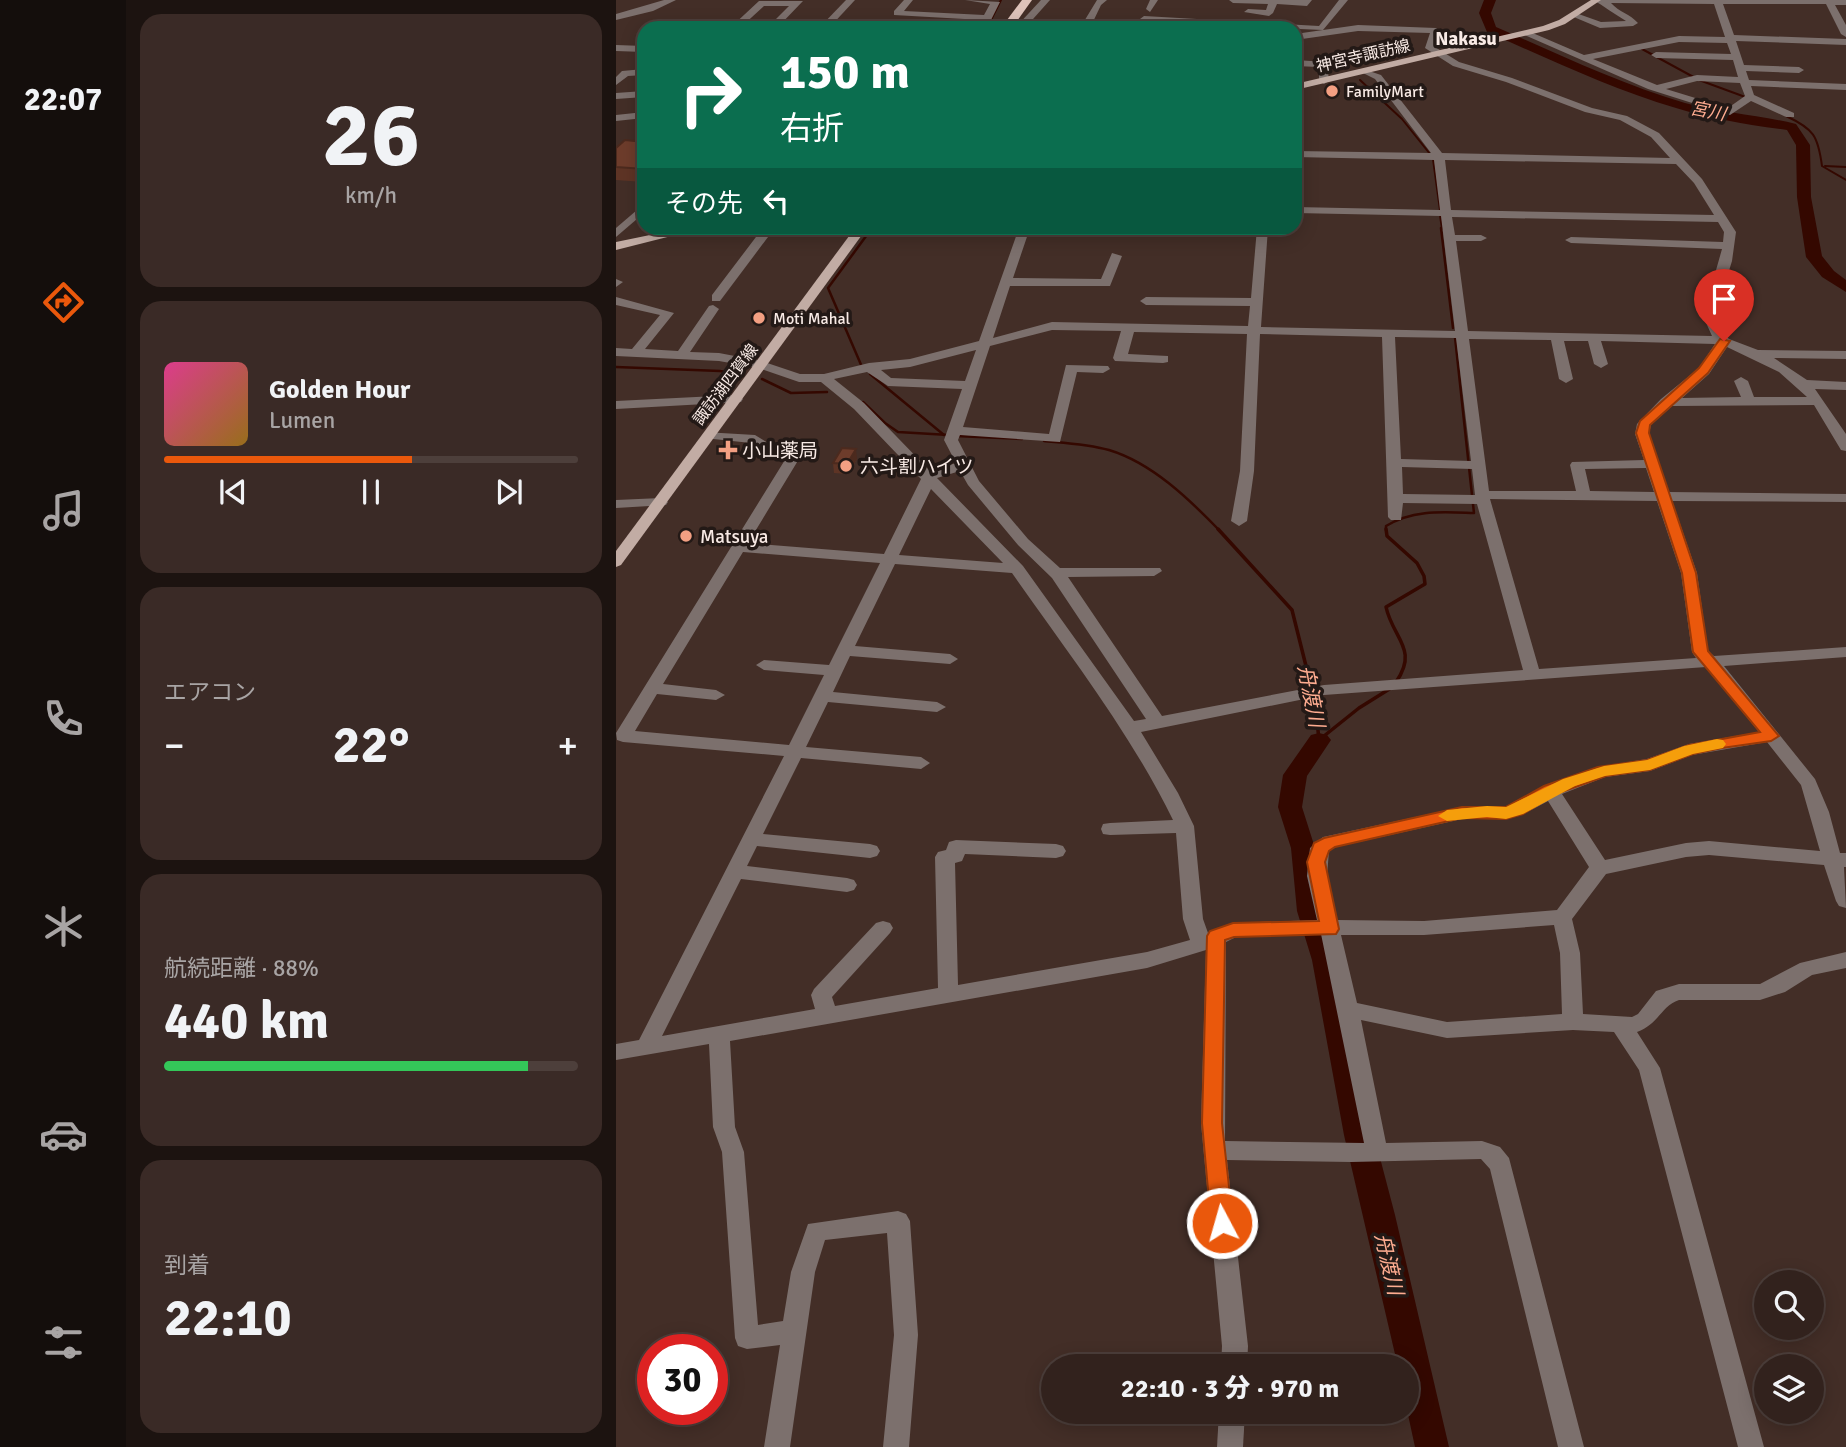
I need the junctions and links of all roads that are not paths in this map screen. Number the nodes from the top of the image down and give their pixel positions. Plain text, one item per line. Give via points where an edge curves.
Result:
1 (644, 0) edge
2 (672, 0) edge
3 (851, 0) edge
4 (909, 0) edge
5 (969, 0) edge
6 (1027, 0) edge
7 (1046, 0) edge
8 (1102, 0) edge
9 (1233, 0) edge
10 (1307, 0) edge
11 (1344, 0) edge
12 (1597, 0) edge
13 (996, 1) edge
14 (1605, 1) edge
15 (798, 2) edge
16 (1273, 2) junction
17 (1829, 2) junction
18 (1846, 2) edge
19 (1718, 3) junction
20 (1152, 5) edge
21 (616, 7) edge
22 (1210, 11) dead end
23 (1234, 12) dead end
24 (1573, 15) junction
25 (616, 17) edge
26 (987, 18) junction
27 (743, 21) edge
28 (779, 21) edge
29 (831, 21) edge
30 (986, 21) edge
31 (1011, 21) edge
32 (1026, 21) edge
33 (1088, 21) edge
34 (1144, 21) edge
35 (1302, 29) edge
36 (1324, 30) junction
37 (1845, 31) edge
38 (1521, 34) junction
39 (1302, 35) edge
40 (1732, 39) junction
41 (1846, 42) edge
42 (616, 48) edge
43 (637, 49) edge
44 (1437, 54) junction
45 (1656, 55) dead end
46 (1583, 58) junction
47 (1302, 63) edge
48 (1738, 63) junction
49 (1799, 70) dead end
50 (1366, 71) junction
51 (637, 72) edge
52 (1324, 80) junction
53 (1744, 81) junction
54 (616, 82) edge
55 (1302, 85) edge
56 (1846, 87) edge
57 (1657, 88) junction
58 (637, 94) edge
59 (616, 96) edge
60 (1750, 97) junction
61 (1790, 114) dead end
62 (637, 116) edge
63 (616, 118) edge
64 (1302, 154) edge
65 (1438, 157) junction
66 (1681, 161) junction
67 (1302, 210) edge
68 (1447, 213) junction
69 (637, 214) edge
70 (1721, 219) junction
71 (616, 234) edge
72 (666, 235) edge
73 (764, 235) edge
74 (857, 235) edge
75 (1022, 235) edge
76 (1263, 235) edge
77 (1449, 238) junction
78 (1481, 238) dead end
79 (1571, 240) dead end
80 (616, 246) edge
81 (1728, 246) junction
82 (1116, 256) dead end
83 (1006, 282) junction
84 (616, 301) edge
85 (1146, 301) dead end
86 (1258, 302) junction
87 (1129, 327) junction
88 (1254, 330) junction
89 (1388, 332) junction
90 (1460, 334) junction
91 (1557, 337) junction
92 (1593, 337) junction
93 (1724, 341) junction
94 (987, 342) junction
95 (616, 352) edge
96 (635, 353) junction
97 (682, 354) junction
98 (1754, 354) junction
99 (1846, 355) edge
100 (1163, 359) dead end
101 (1601, 363) dead end
102 (761, 365) junction
103 (865, 368) junction
104 (1103, 369) dead end
105 (824, 378) junction
106 (1566, 379) dead end
107 (1741, 381) dead end
108 (1804, 384) junction
109 (971, 385) junction
110 (1846, 386) edge
111 (736, 399) junction
112 (1749, 401) junction
113 (1815, 401) junction
114 (1666, 402) junction
115 (616, 405) edge
116 (953, 434) junction
117 (709, 435) junction
118 (1846, 447) edge
119 (1394, 463) junction
120 (1652, 464) junction
121 (964, 465) junction
122 (1478, 465) junction
123 (930, 476) junction
124 (1584, 496) junction
125 (1662, 496) junction
126 (1396, 498) junction
127 (1483, 498) junction
128 (1846, 498) edge
129 (661, 502) junction
130 (616, 504) edge
131 (1396, 517) dead end
132 (1239, 521) dead end
133 (738, 547) junction
134 (889, 558) junction
135 (616, 562) edge
136 (1017, 569) junction
137 (1154, 570) dead end
138 (1056, 573) junction
139 (844, 650) junction
140 (1846, 652) edge
141 (950, 659) dead end
142 (1709, 660) junction
143 (764, 665) dead end
144 (834, 671) junction
145 (1532, 673) junction
146 (653, 688) junction
147 (716, 695) dead end
148 (822, 696) junction
149 (937, 708) dead end
150 (1158, 724) junction
151 (1130, 727) junction
152 (1771, 736) junction
153 (795, 752) junction
154 (921, 763) dead end
155 (1550, 790) junction
156 (1185, 826) junction
157 (1110, 829) dead end
158 (751, 839) junction
159 (870, 851) dead end
160 (1056, 851) dead end
161 (1839, 860) edge
162 (1600, 868) junction
163 (734, 871) junction
164 (847, 885) dead end
165 (1846, 901) edge
166 (1562, 917) junction
167 (883, 928) dead end
168 (1330, 929) junction
169 (1209, 940) junction
170 (1846, 960) edge
171 (948, 994) junction
172 (1348, 1009) junction
173 (827, 1015) junction
174 (1573, 1022) junction
175 (1621, 1025) junction
176 (719, 1035) junction
177 (646, 1046) junction
178 (616, 1052) edge
179 (1215, 1150) junction
180 (1367, 1153) junction
181 (796, 1331) junction
182 (1235, 1354) edge
183 (1231, 1424) edge
184 (777, 1447) edge
185 (897, 1447) edge
186 (1230, 1447) edge
187 (1571, 1447) edge
188 (1751, 1447) edge

1 - 21 street
2 - 25 street
3 - 29 street
4 - 26 street via 897,13
5 - 13 street
6 - 31 highway
7 - 32 street
8 - 33 street
9 - 16 street
10 - 16 street
11 - 36 street via 1317,14
12 - 14 street
12 - 24 main road, 神宮寺諏訪線
13 - 26 street
14 - 19 street
14 - 24 street via 1633,23 1600,25
15 - 27 street via 762,3
15 - 28 street
16 - 23 street via 1269,13
17 - 18 street
17 - 19 street
17 - 37 street
19 - 40 street
20 - 22 street
20 - 34 street
24 - 38 main road, 神宮寺諏訪線
26 - 30 street
35 - 36 street
36 - 39 street
36 - 44 street via 1433,30 1429,46
38 - 44 main road, 神宮寺諏訪線
38 - 46 street
40 - 41 street
40 - 46 street via 1679,39
40 - 48 street
42 - 43 street
44 - 50 main road, 神宮寺諏訪線
44 - 66 street via 1631,121 1655,135
45 - 48 street
46 - 57 street
47 - 52 street via 1324,64
48 - 49 street
48 - 53 street
50 - 52 main road, 神宮寺諏訪線
50 - 65 street via 1378,77
51 - 54 street via 625,73
52 - 55 main road, 神宮寺諏訪線
53 - 56 street
53 - 57 street via 1697,78
53 - 60 street
57 - 60 street via 1730,112
58 - 59 street
60 - 61 street
62 - 63 street
64 - 65 street
65 - 66 street
65 - 68 street
66 - 70 street
67 - 68 street
68 - 70 street
68 - 77 street
69 - 71 street
70 - 81 street via 1730,232
72 - 80 main road
73 - 97 street
74 - 102 main road, 諏訪湖四賀線
75 - 83 street
76 - 86 street
77 - 78 street
77 - 90 street
79 - 81 street
81 - 93 street via 1709,316
82 - 83 street via 1106,283
83 - 94 street
84 - 96 street via 668,313
85 - 86 street
86 - 88 street
87 - 88 street
87 - 94 street via 1052,326
87 - 100 street via 1121,359
88 - 89 street
88 - 132 street via 1247,471
89 - 90 street
89 - 119 street
90 - 91 street
90 - 122 street
91 - 92 street
91 - 106 street
92 - 93 street
92 - 101 street
93 - 98 street
93 - 114 street via 1703,371
94 - 103 street via 910,362
94 - 109 street
95 - 96 street
96 - 97 street
97 - 102 street
98 - 99 street
98 - 108 street
102 - 105 street via 799,378
102 - 111 main road, 諏訪湖四賀線
103 - 105 street
103 - 109 street via 888,382
104 - 116 street via 1071,368 1055,439
105 - 123 street
107 - 112 street
108 - 110 street
108 - 113 street
109 - 116 street
111 - 115 street
111 - 117 main road, 諏訪湖四賀線
112 - 113 street
112 - 114 street
113 - 118 street
114 - 120 street via 1644,424 1642,433
116 - 121 street
117 - 129 main road, 諏訪湖四賀線
117 - 133 street via 755,439 764,447 795,454
119 - 122 street
119 - 126 street
120 - 124 street via 1577,465
120 - 125 street
121 - 123 street
121 - 138 street via 1023,542
122 - 127 street
123 - 134 street
123 - 136 street
124 - 125 street
124 - 127 street
125 - 128 street
125 - 142 street via 1689,573 1700,652
126 - 127 street
126 - 131 street
127 - 145 street
129 - 130 street
129 - 135 main road, 諏訪湖四賀線
133 - 134 street
133 - 146 street
134 - 136 street
134 - 139 street
136 - 151 street
137 - 138 street
138 - 150 street
139 - 141 street
139 - 144 street
140 - 142 street
142 - 145 street
142 - 152 street
143 - 144 street
144 - 148 street
145 - 150 street via 1312,692
146 - 147 street
146 - 153 street via 623,736
148 - 149 street
148 - 153 street
150 - 151 street
151 - 156 street
152 - 155 street via 1689,750 1650,765 1604,771
152 - 161 street via 1809,783
153 - 154 street
153 - 158 street
155 - 162 street
155 - 168 street via 1506,813 1462,813 1320,848 1317,876
156 - 157 street
156 - 169 street via 1193,919
158 - 159 street
158 - 163 street
160 - 171 street via 956,847 955,856 945,857
161 - 162 street via 1709,848
161 - 165 street
162 - 166 street via 1588,877 1573,910
163 - 164 street
163 - 177 street
166 - 168 street via 1424,928
166 - 174 street via 1570,953
167 - 173 street via 821,995
168 - 169 street via 1233,930
168 - 172 street
169 - 171 street via 1147,960
169 - 179 street
170 - 175 street via 1807,968 1760,992 1679,992 1663,997 1645,1020
171 - 173 street
172 - 174 street via 1447,1030
172 - 180 street
173 - 176 street
174 - 175 street
175 - 188 street via 1649,1068
176 - 177 street
176 - 181 street via 747,1338
177 - 178 street
179 - 180 street
179 - 182 street
180 - 187 street via 1482,1150 1500,1165
181 - 184 street
181 - 185 street via 803,1272 816,1231 898,1221 906,1335
183 - 186 street

